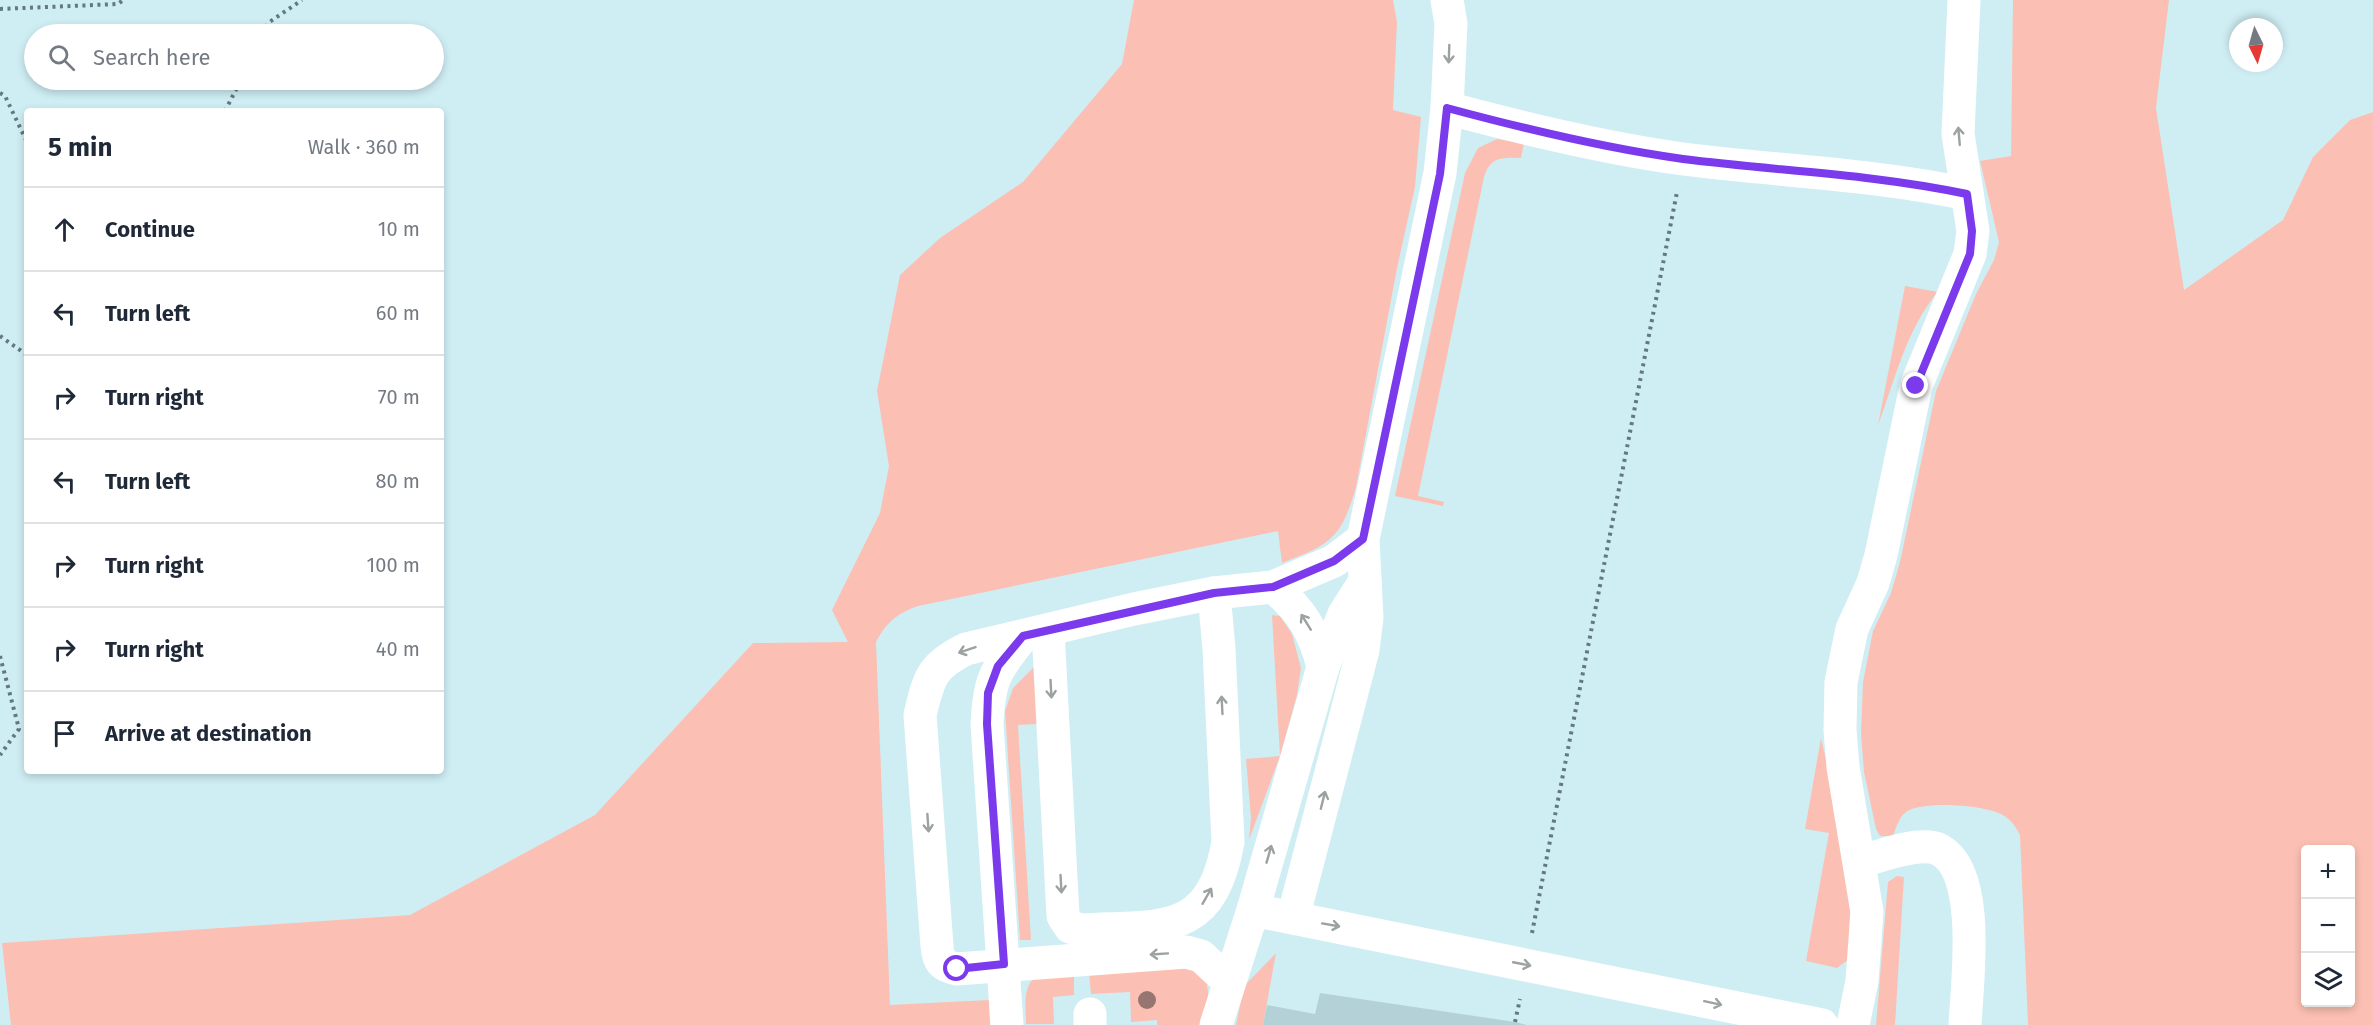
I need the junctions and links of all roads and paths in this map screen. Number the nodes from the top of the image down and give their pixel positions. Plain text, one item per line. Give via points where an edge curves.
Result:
1 (123, 0) edge
2 (302, 0) edge
3 (1447, 0) edge
4 (1964, 0) edge
5 (0, 9) edge
6 (268, 24) edge
7 (236, 90) edge
8 (0, 93) edge
9 (227, 108) edge
10 (1447, 108) junction
11 (24, 136) edge
12 (1683, 159) junction
13 (1967, 194) junction
14 (0, 336) edge
15 (24, 353) edge
16 (1363, 539) junction
17 (1365, 581) junction
18 (1273, 587) junction
19 (1214, 593) junction
20 (1036, 633) junction
21 (0, 656) edge
22 (1323, 667) junction
23 (0, 755) edge
24 (1860, 862) junction
25 (1253, 910) junction
26 (1293, 918) junction
27 (1004, 964) junction
28 (1526, 965) junction
29 (1228, 981) junction
30 (1515, 1022) dead end
31 (1007, 1025) edge
32 (1216, 1025) edge
33 (1822, 1025) edge
34 (1853, 1025) edge
35 (1965, 1025) edge

1 - 5 path via 118,4
2 - 6 path
3 -> 10 lane
13 -> 4 lane via 1958,134
7 - 9 path
8 - 11 path
10 - 12 lane via 1537,132
10 - 16 lane via 1440,174
12 - 13 lane via 1907,181
12 - 28 path
13 - 24 lane via 1972,231 1970,254 1916,386 1881,555 1852,629 1841,682 1843,767
14 - 15 path
16 - 17 lane
16 - 18 lane via 1334,561
17 - 22 lane via 1344,614
26 -> 17 lane via 1363,651 1367,618
18 - 19 lane
22 -> 18 lane via 1306,622
19 - 20 lane
20 -> 19 lane via 1063,916 1070,927 1081,930 1177,923 1194,915 1205,902 1224,866 1228,842
20 - 27 lane via 998,666 988,693
20 -> 27 lane via 966,649 942,661 927,686 920,715 938,959 946,967 957,969
21 - 23 path via 19,729
25 -> 22 lane
24 - 34 lane via 1867,912 1866,945
24 - 35 lane via 1916,848 1939,849 1956,862 1964,887 1968,925
25 - 26 lane
25 - 29 lane
26 -> 28 lane
29 -> 27 lane via 1201,956 1186,952
27 - 31 lane
28 - 30 path
28 -> 33 lane
29 - 32 lane

